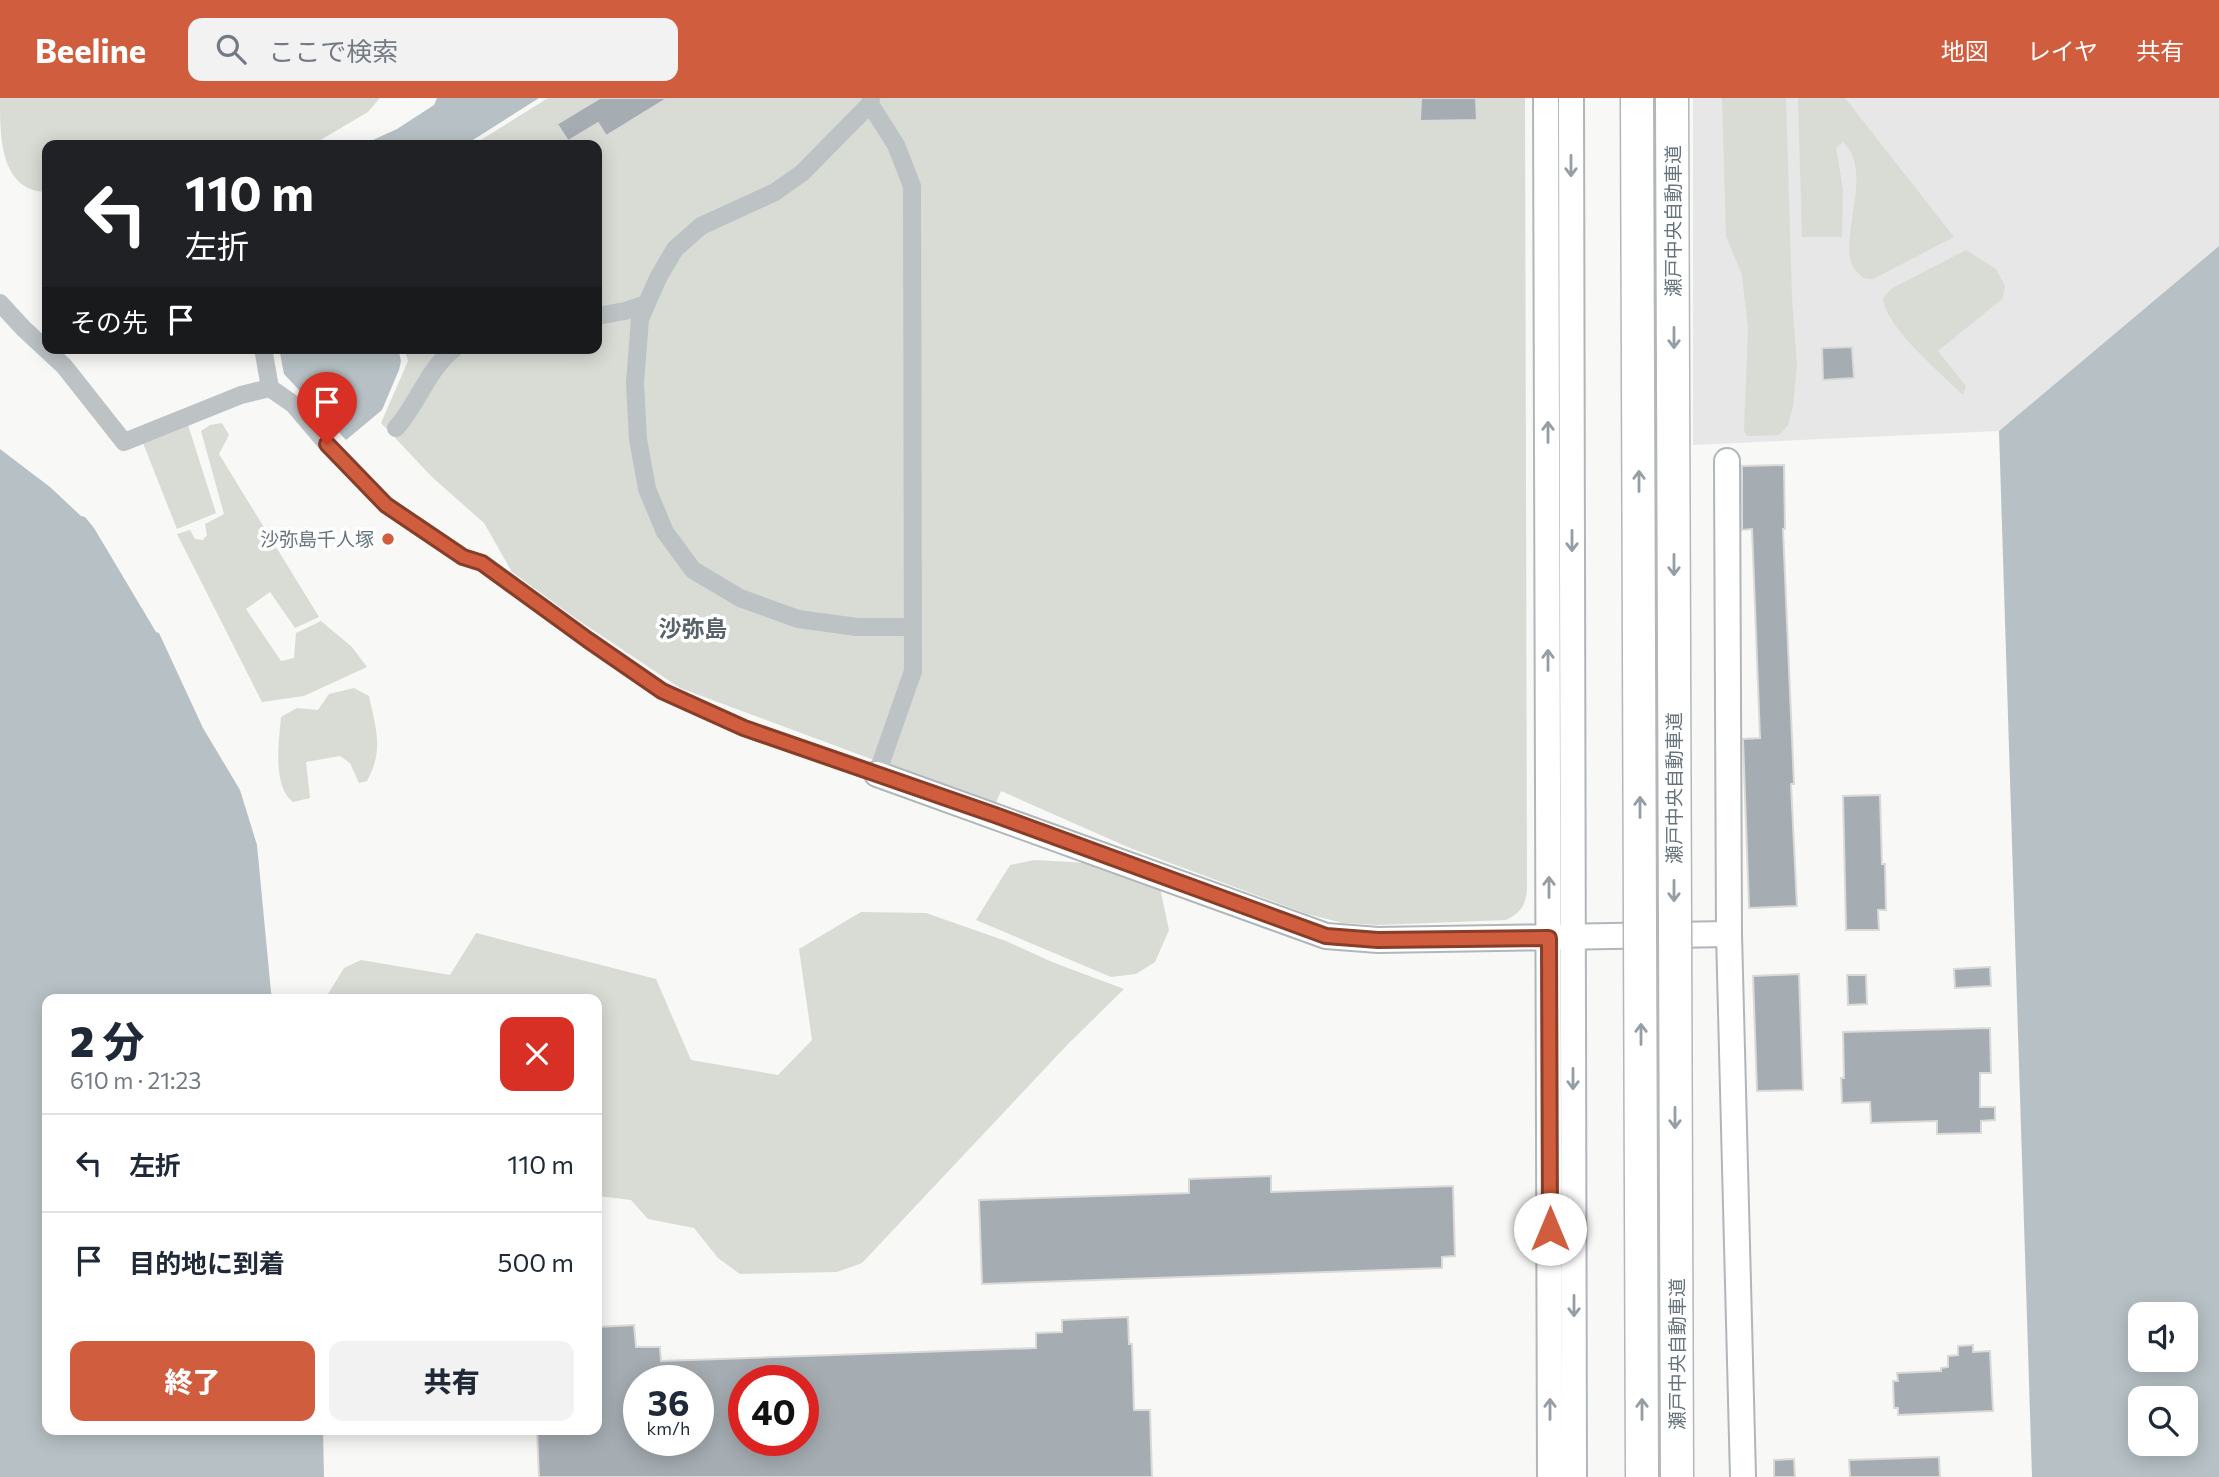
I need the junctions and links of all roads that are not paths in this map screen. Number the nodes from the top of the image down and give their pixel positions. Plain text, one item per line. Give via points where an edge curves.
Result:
1 (1546, 98) edge
2 (1571, 98) edge
3 (1637, 98) edge
4 (1672, 98) edge
5 (870, 101) edge
6 (0, 303) edge
7 (646, 304) junction
8 (602, 315) edge
9 (42, 346) edge
10 (51, 354) edge
11 (264, 354) edge
12 (447, 354) edge
13 (270, 388) junction
14 (396, 428) dead end
15 (1727, 461) dead end
16 (913, 627) junction
17 (877, 774) junction
18 (1729, 934) junction
19 (1561, 937) junction
20 (1550, 1477) edge
21 (1574, 1477) edge
22 (1642, 1477) edge
23 (1677, 1477) edge
24 (1743, 1477) edge

19 -> 1 street
2 -> 19 street
22 -> 3 highway, 瀬戸中央自動車道, bridge
4 -> 23 highway, 瀬戸中央自動車道, bridge
5 - 7 street via 802,173 775,192 701,226 675,250
5 - 16 street via 912,186
6 - 9 street
7 - 8 street
7 - 16 street via 640,318 635,383 638,439 647,489 665,532 693,570 740,598 798,619 856,627
10 - 13 street via 124,442
11 - 13 street
12 - 14 street
13 - 17 street via 293,404 386,505 463,557 482,563 662,691 744,728
15 - 18 street
16 - 17 street via 913,671
17 - 19 street via 1326,936 1378,940
18 - 19 street
18 - 24 street
20 -> 19 street
19 -> 21 street

